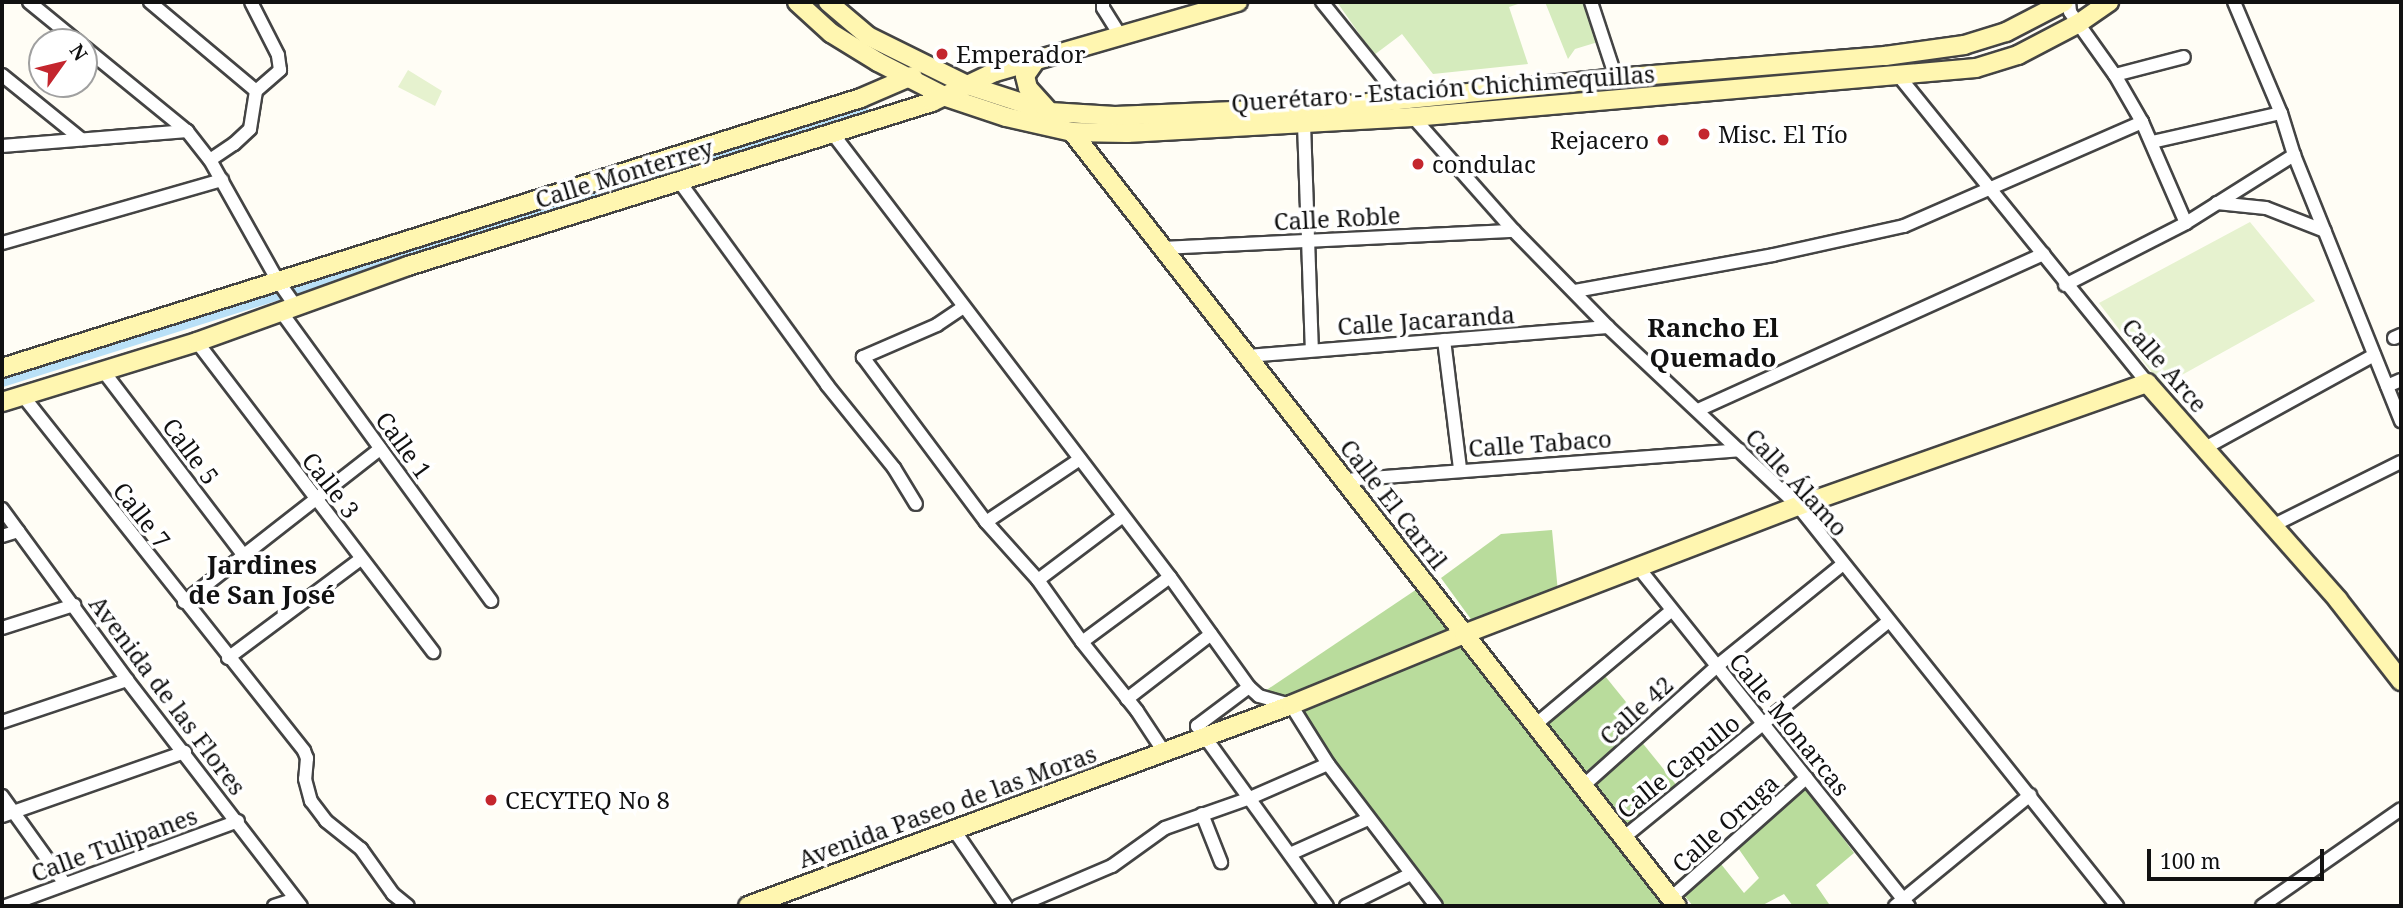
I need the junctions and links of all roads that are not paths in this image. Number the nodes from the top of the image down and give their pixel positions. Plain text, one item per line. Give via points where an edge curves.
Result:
1 (30, 2) edge
2 (150, 2) edge
3 (797, 2) edge
4 (828, 2) edge
5 (1238, 2) edge
6 (1322, 2) edge
7 (1591, 2) edge
8 (2066, 2) edge
9 (2109, 2) edge
10 (2234, 2) edge
11 (255, 3) edge
12 (1101, 4) edge
13 (2079, 23) junction
14 (61, 28) edge
15 (1119, 34) junction
16 (2184, 57) dead end
17 (98, 58) edge
18 (1035, 60) junction
19 (878, 62) junction
20 (931, 70) junction
21 (995, 72) junction
22 (2, 75) edge
23 (1898, 75) junction
24 (2115, 75) junction
25 (907, 77) junction
26 (1616, 78) junction
27 (967, 85) junction
28 (881, 87) junction
29 (256, 90) junction
30 (946, 97) junction
31 (861, 98) junction
32 (1402, 101) junction
33 (1050, 112) junction
34 (2281, 113) junction
35 (1413, 117) junction
36 (2141, 122) junction
37 (863, 123) junction
38 (1304, 124) junction
39 (187, 131) junction
40 (1072, 132) junction
41 (832, 134) junction
42 (81, 139) junction
43 (2152, 142) junction
44 (2, 146) edge
45 (2294, 155) junction
46 (210, 160) junction
47 (222, 180) junction
48 (679, 181) junction
49 (1991, 190) junction
50 (2216, 203) junction
51 (2186, 223) junction
52 (1514, 231) junction
53 (2325, 231) junction
54 (1307, 241) junction
55 (2, 243) edge
56 (1163, 248) junction
57 (2043, 254) junction
58 (278, 282) junction
59 (2065, 285) junction
60 (1574, 291) junction
61 (291, 308) junction
62 (962, 308) junction
63 (1608, 327) junction
64 (1444, 340) junction
65 (197, 342) junction
66 (1312, 350) junction
67 (1247, 355) junction
68 (2374, 355) junction
69 (2, 368) edge
70 (104, 372) junction
71 (2401, 380) edge
72 (2147, 383) junction
73 (2387, 386) junction
74 (23, 396) junction
75 (2, 402) edge
76 (1698, 410) junction
77 (2401, 421) edge
78 (2204, 448) junction
79 (380, 449) junction
80 (1740, 450) junction
81 (1080, 459) junction
82 (2401, 462) edge
83 (1460, 469) junction
84 (1344, 480) junction
85 (315, 500) junction
86 (916, 504) dead end
87 (1798, 506) junction
88 (2, 509) edge
89 (1123, 516) junction
90 (986, 522) junction
91 (2272, 527) junction
92 (18, 531) junction
93 (2, 536) edge
94 (244, 556) junction
95 (361, 559) junction
96 (1843, 564) junction
97 (1638, 567) junction
98 (1170, 577) junction
99 (1038, 580) junction
100 (491, 601) dead end
101 (184, 602) junction
102 (74, 605) junction
103 (1671, 611) junction
104 (1889, 621) junction
105 (2, 628) edge
106 (1211, 634) junction
107 (1464, 634) junction
108 (1082, 642) junction
109 (433, 652) dead end
110 (228, 658) junction
111 (1717, 666) junction
112 (127, 680) junction
113 (2401, 681) edge
114 (1249, 687) junction
115 (1127, 699) junction
116 (1291, 705) junction
117 (2, 722) edge
118 (1763, 724) junction
119 (1535, 725) junction
120 (1205, 737) junction
121 (185, 752) junction
122 (1164, 752) junction
123 (1328, 764) junction
124 (1806, 778) junction
125 (1583, 786) junction
126 (2030, 795) junction
127 (2, 796) edge
128 (1250, 799) junction
129 (2401, 809) edge
130 (8, 814) edge
131 (1202, 814) junction
132 (1368, 819) junction
133 (238, 821) junction
134 (954, 830) junction
135 (1623, 838) junction
136 (1290, 854) junction
137 (1220, 862) dead end
138 (1411, 874) junction
139 (65, 884) junction
140 (1674, 902) edge
141 (298, 903) edge
142 (1902, 904) edge
143 (6, 906) edge
144 (274, 906) edge
145 (408, 906) edge
146 (748, 906) edge
147 (1006, 906) edge
148 (1017, 906) edge
149 (1327, 906) edge
150 (1346, 906) edge
151 (1436, 906) edge
152 (2117, 906) edge
153 (2262, 906) edge

1 - 14 street
2 - 29 street
3 - 19 main road, Querétaro - Estación Chichimequillas via 831,33
4 - 20 main road, Querétaro - Estación Chichimequillas via 868,36
5 - 15 main road
6 - 32 street
7 - 26 street
8 - 13 street
8 - 26 main road, Querétaro - Estación Chichimequillas via 2006,32 1964,46
9 - 13 main road, Querétaro - Estación Chichimequillas
10 - 34 street
11 - 29 street via 280,63 280,70
12 - 15 street
13 - 23 main road, Querétaro - Estación Chichimequillas via 2018,55 1976,68
13 - 24 street
15 - 18 main road
16 - 24 street
17 - 39 street, Calle 1
18 - 21 main road
18 - 33 main road via 1025,76 1028,88
19 - 25 main road, Querétaro - Estación Chichimequillas
19 - 28 main road via 884,78
20 - 21 main road
20 - 25 main road, Calle Monterrey
20 - 27 main road, Querétaro - Estación Chichimequillas
21 - 27 main road, Calle Monterrey
22 - 42 street
23 - 35 main road, Querétaro - Estación Chichimequillas
23 - 49 street, Calle Arce
24 - 36 street
25 - 28 main road, Calle Monterrey
25 - 30 main road, Querétaro - Estación Chichimequillas
26 - 32 main road, Querétaro - Estación Chichimequillas
27 - 30 main road, Calle Monterrey
27 - 33 main road, Querétaro - Estación Chichimequillas
28 - 31 main road, Calle Monterrey
29 - 46 street via 250,129
30 - 37 main road, Calle Monterrey
30 - 40 main road, Querétaro - Estación Chichimequillas
31 - 37 main road via 872,106 873,113
31 - 58 main road, Calle Monterrey
32 - 33 main road, Querétaro - Estación Chichimequillas via 1180,116
34 - 43 street
34 - 45 street
35 - 38 main road, Querétaro - Estación Chichimequillas
35 - 52 street, Calle Álamo
36 - 43 street
36 - 49 street
37 - 41 main road, Calle Monterrey
38 - 40 main road, Querétaro - Estación Chichimequillas via 1157,133
38 - 54 street
39 - 42 street
39 - 46 street, Calle 1
40 - 56 main road, Calle El Carril
41 - 48 main road, Calle Monterrey
41 - 62 street
42 - 44 street
43 - 51 street
45 - 50 street
45 - 53 street
46 - 47 street, Calle 1
47 - 55 street
47 - 58 street, Calle 1
48 - 61 main road, Calle Monterrey via 408,265
48 - 86 street via 827,385 894,468
49 - 57 street, Calle Arce
49 - 60 street via 1904,226
50 - 51 street
50 - 53 street via 2266,208
51 - 59 street
52 - 54 street, Calle Roble
52 - 60 street, Calle Álamo
53 - 68 street
54 - 56 street, Calle Roble
54 - 66 street
56 - 67 main road, Calle El Carril
57 - 59 street, Calle Arce
57 - 76 street
58 - 61 street, Calle 1
58 - 69 main road, Calle Monterrey
59 - 72 street, Calle Arce
60 - 63 street, Calle Álamo
61 - 65 main road, Calle Monterrey
61 - 79 street, Calle 1
62 - 81 street
62 - 90 street via 937,325 863,357
63 - 64 street, Calle Jacaranda
63 - 76 street, Calle Álamo
64 - 66 street, Calle Jacaranda
64 - 83 street
65 - 70 main road, Calle Monterrey
65 - 85 street, Calle 3
66 - 67 street, Calle Jacaranda
67 - 84 main road, Calle El Carril
68 - 73 street
68 - 78 street
70 - 74 main road, Calle Monterrey
70 - 94 street, Calle 5
71 - 73 street
72 - 78 main road, Calle Arce
72 - 87 main road, Avenida Paseo de las Moras
73 - 77 street
74 - 75 main road, Calle Monterrey
74 - 101 street, Calle 7
76 - 80 street, Calle Álamo
78 - 91 main road, Calle Arce
79 - 85 street
79 - 100 street, Calle 1
80 - 83 street, Calle Tabaco
80 - 87 street, Calle Álamo
81 - 89 street
81 - 90 street
82 - 91 street
83 - 84 street, Calle Tabaco
84 - 107 main road, Calle El Carril
85 - 94 street
85 - 95 street, Calle 3
87 - 96 street, Calle Álamo
87 - 97 main road, Avenida Paseo de las Moras
88 - 92 street, Avenida de las Flores
89 - 98 street
89 - 99 street
90 - 99 street
91 - 113 main road, Calle Arce via 2338,600
92 - 93 street
92 - 102 street, Avenida de las Flores
94 - 101 street
95 - 109 street, Calle 3
95 - 110 street
96 - 104 street, Calle Álamo
96 - 111 street, Calle 42
97 - 103 street, Calle Monarcas
97 - 107 main road, Avenida Paseo de las Moras
98 - 106 street
98 - 108 street
99 - 108 street
101 - 110 street, Calle 7
102 - 105 street
102 - 112 street, Avenida de las Flores
103 - 111 street, Calle Monarcas
103 - 119 street
104 - 118 street, Calle Capullo
104 - 126 street, Calle Álamo
106 - 114 street
106 - 115 street
107 - 116 main road, Avenida Paseo de las Moras
107 - 119 main road, Calle El Carril
108 - 115 street
110 - 145 street, Calle 7 via 307,758 305,779 311,801 326,821 362,849 393,894
111 - 118 street, Calle Monarcas
111 - 125 street, Calle 42
112 - 117 street
112 - 121 street, Avenida de las Flores
114 - 116 street via 1259,696
114 - 120 street via 1197,726
115 - 122 street
116 - 120 main road, Avenida Paseo de las Moras
116 - 123 street
118 - 124 street, Calle Monarcas
118 - 135 street, Calle Capullo
119 - 125 main road, Calle El Carril
120 - 122 main road, Avenida Paseo de las Moras
120 - 128 street
121 - 130 street
121 - 133 street, Avenida de las Flores
122 - 134 main road, Avenida Paseo de las Moras
123 - 128 street
123 - 132 street
124 - 140 street, Calle Oruga
124 - 142 street, Calle Monarcas
125 - 135 main road, Calle El Carril
126 - 142 street
126 - 152 street, Calle Álamo
127 - 130 street
128 - 131 street
128 - 136 street
129 - 153 street
130 - 139 street
131 - 137 street
131 - 148 street via 1165,828 1112,866
132 - 136 street
132 - 138 street
133 - 139 street, Calle Tulipanes
133 - 141 street, Avenida de las Flores
134 - 146 main road, Avenida Paseo de las Moras
134 - 147 street
135 - 140 main road, Calle El Carril
136 - 149 street
138 - 150 street
138 - 151 street
139 - 143 street, Calle Tulipanes
141 - 144 street

